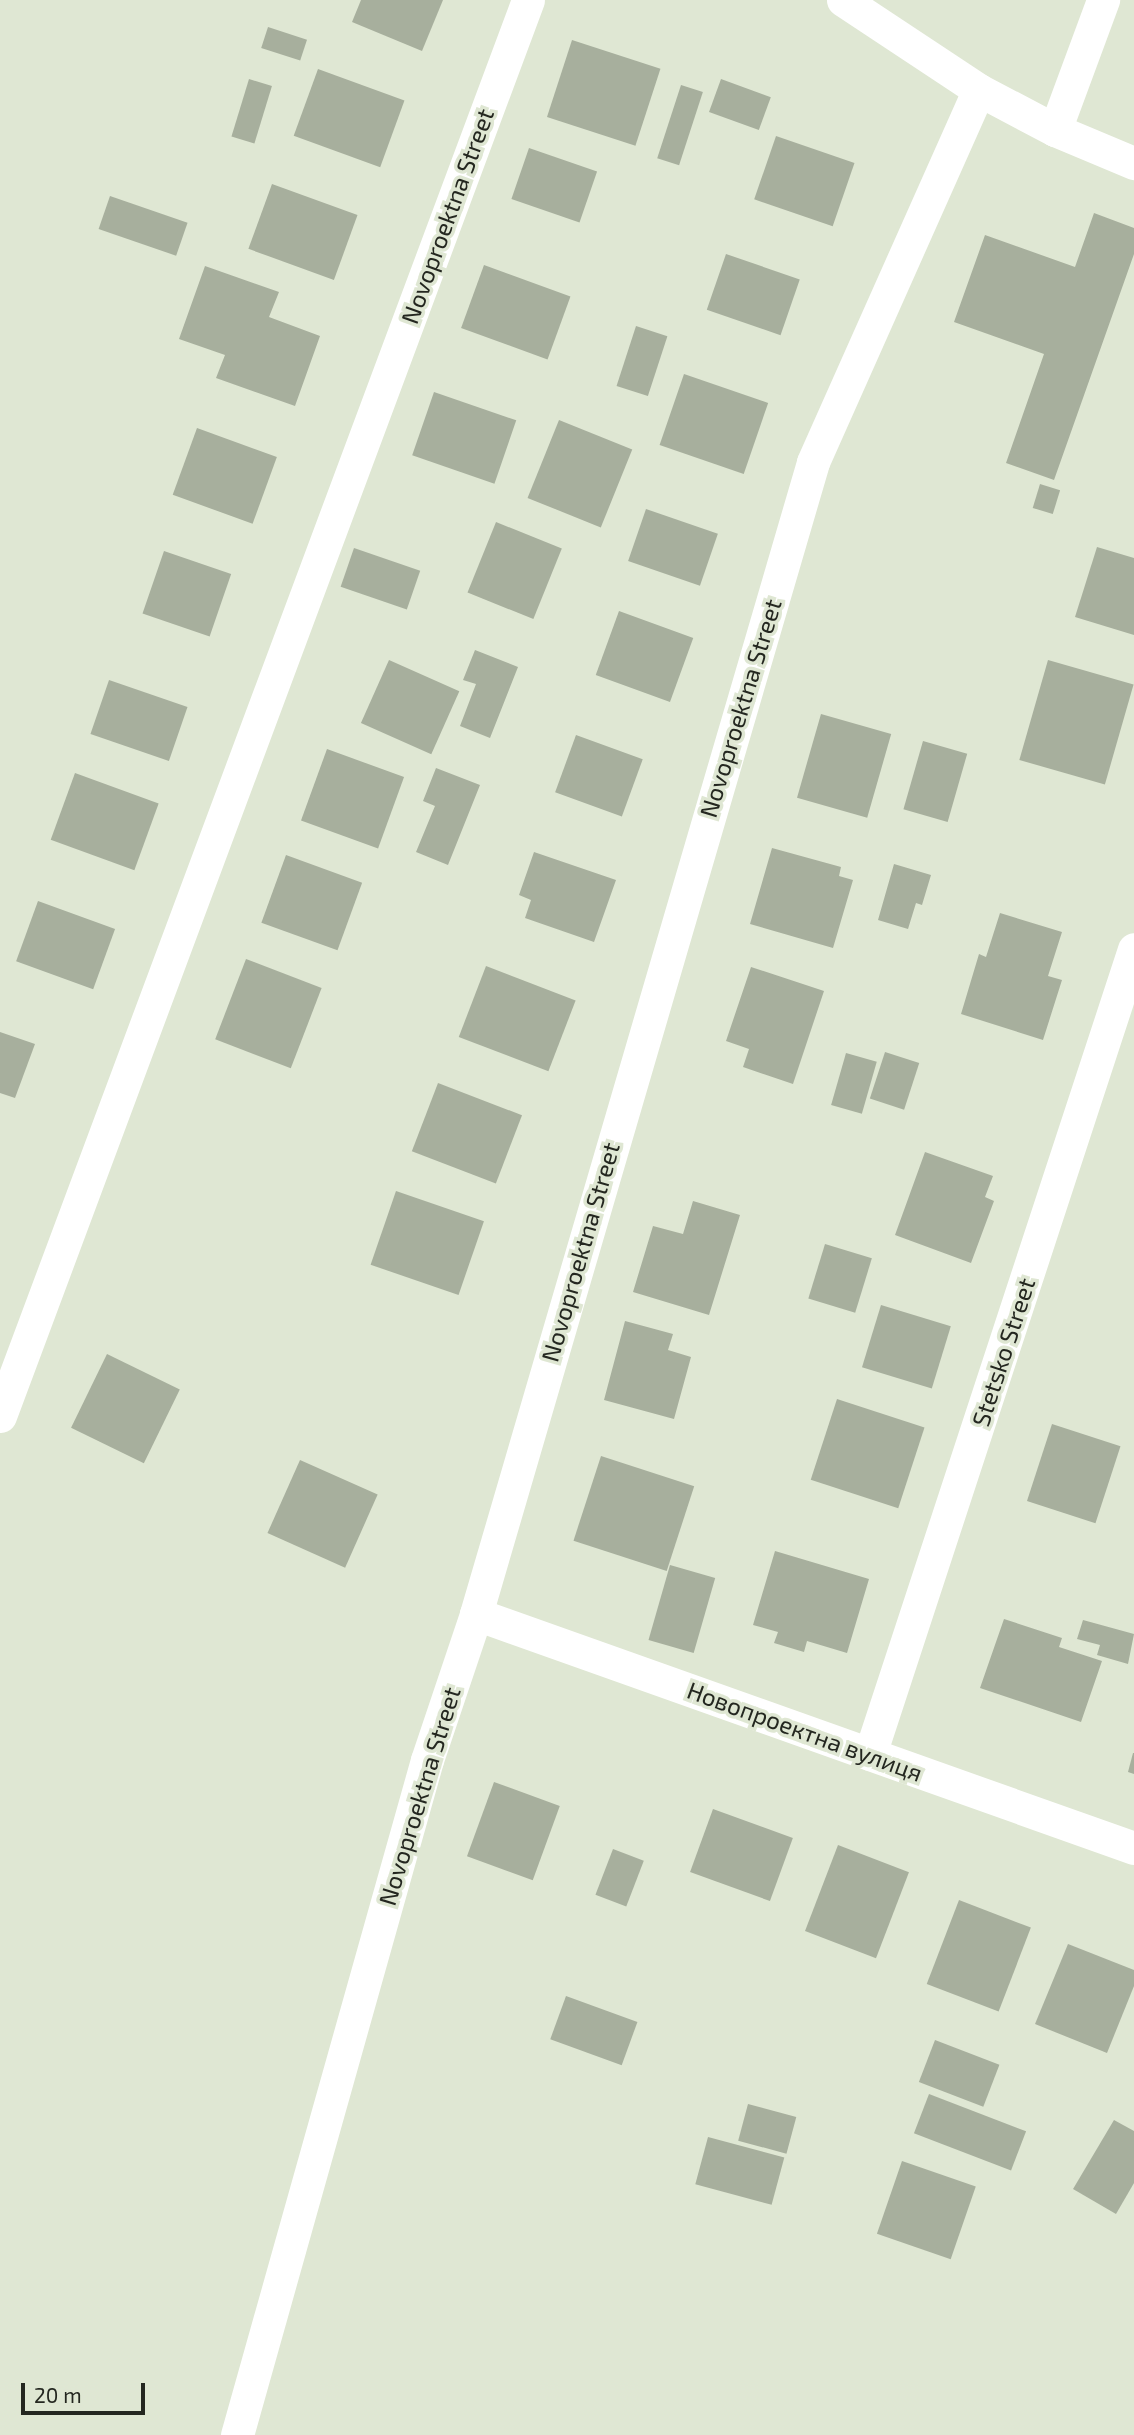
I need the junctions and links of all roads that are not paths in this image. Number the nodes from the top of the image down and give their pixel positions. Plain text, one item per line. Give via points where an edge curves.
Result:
1 (528, 0) edge
2 (843, 0) edge
3 (1103, 0) edge
4 (979, 90) junction
5 (1055, 130) junction
6 (1134, 163) edge
7 (1134, 949) edge
8 (0, 1416) edge
9 (476, 1614) junction
10 (870, 1754) junction
11 (1134, 1848) edge
12 (237, 2435) edge

1 - 8 street, Novoproektna Street
2 - 4 street
3 - 5 street
4 - 5 street
4 - 9 street, Novoproektna Street via 813,462
5 - 6 street
7 - 10 street, Stetsko Street
9 - 10 street, Новопроектна вулиця
9 - 12 street, Novoproektna Street via 427,1760
10 - 11 street, Новопроектна вулиця

